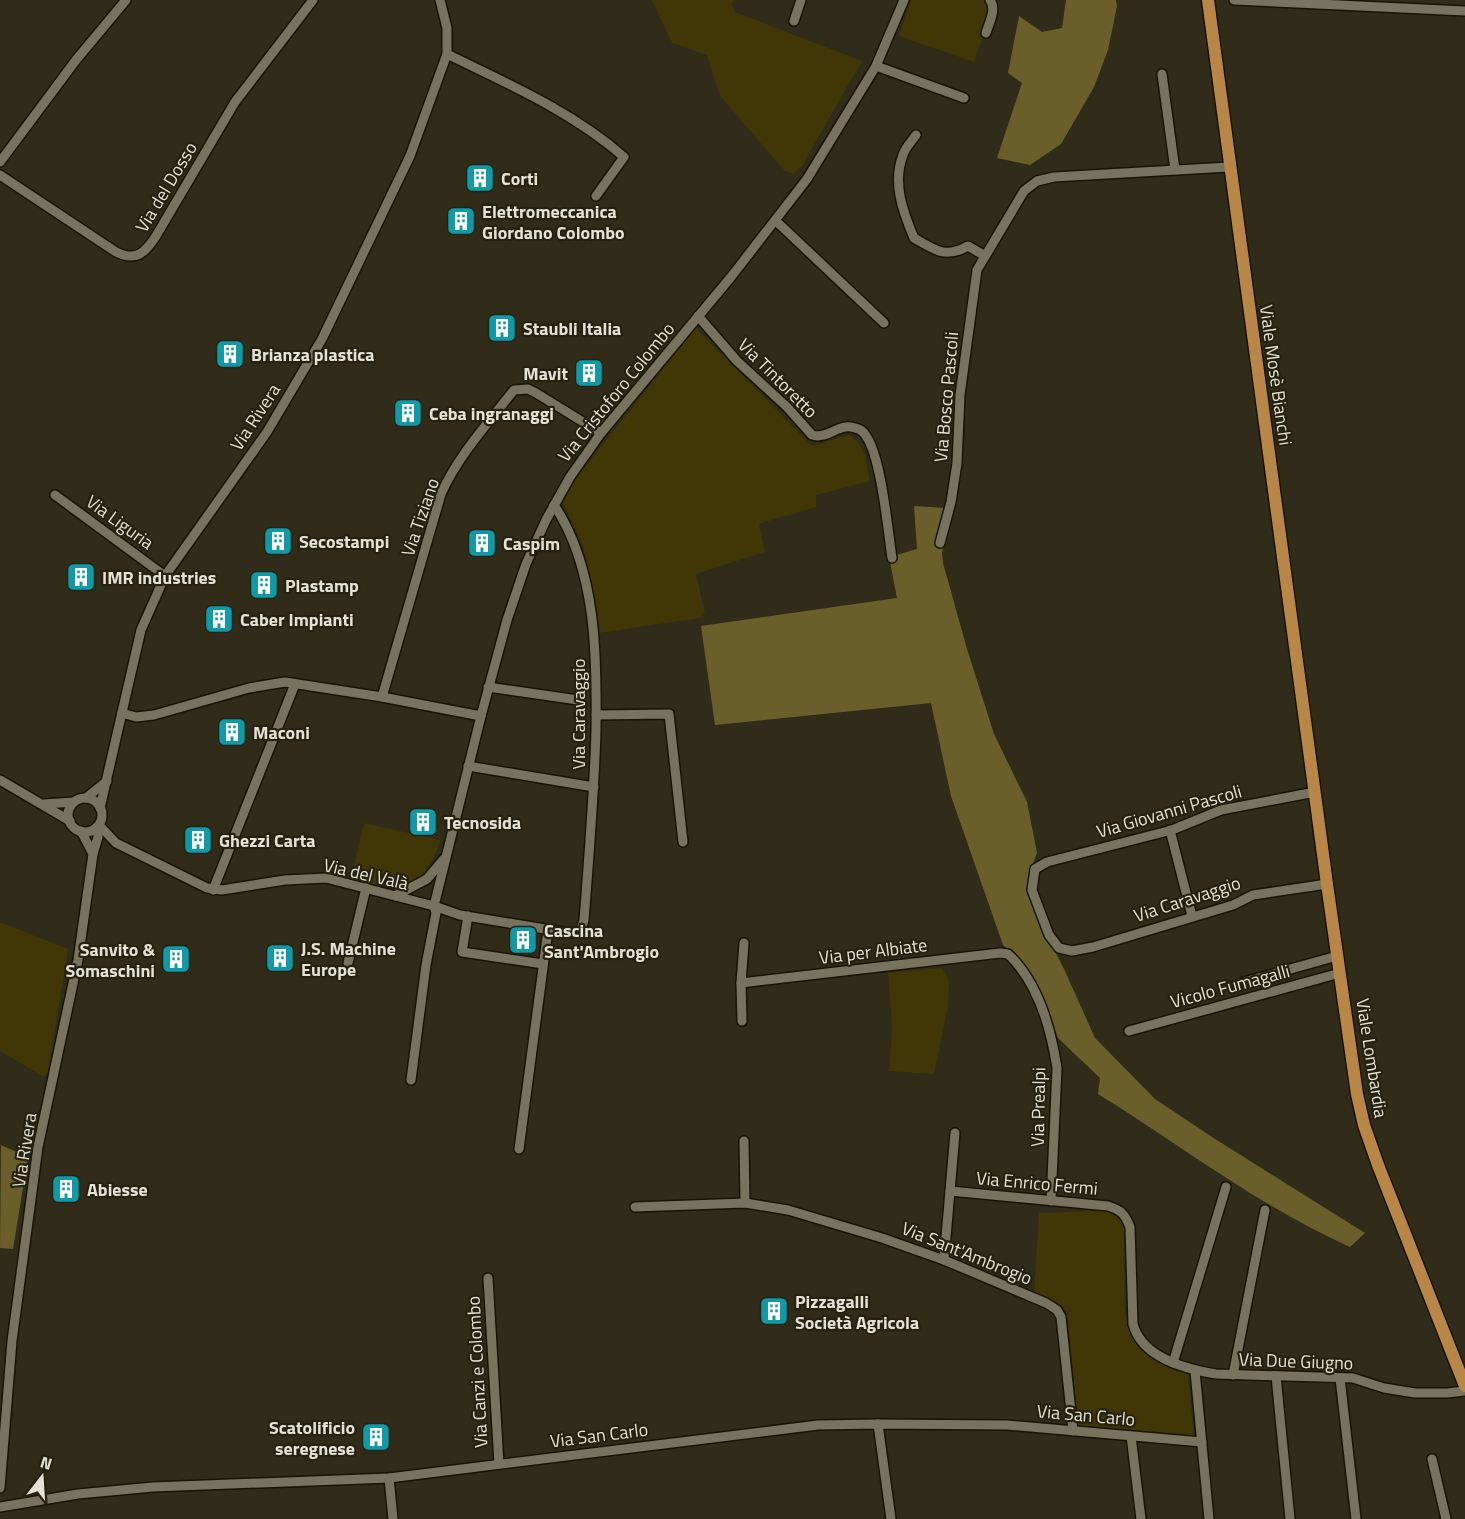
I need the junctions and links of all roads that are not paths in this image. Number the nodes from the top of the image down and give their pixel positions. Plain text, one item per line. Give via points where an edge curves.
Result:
1 (126, 0) edge
2 (313, 0) edge
3 (440, 0) edge
4 (801, 0) edge
5 (904, 0) edge
6 (990, 0) edge
7 (1208, 0) edge
8 (1234, 0) edge
9 (1331, 2) edge
10 (1404, 4) edge
11 (1465, 11) edge
12 (794, 21) dead end
13 (986, 33) dead end
14 (447, 54) junction
15 (876, 66) junction
16 (1162, 74) dead end
17 (963, 98) dead end
18 (916, 135) dead end
19 (0, 162) edge
20 (1229, 167) junction
21 (1174, 170) junction
22 (0, 175) edge
23 (596, 196) dead end
24 (776, 221) junction
25 (985, 256) junction
26 (698, 316) junction
27 (884, 323) dead end
28 (601, 434) junction
29 (55, 495) dead end
30 (554, 505) junction
31 (940, 543) dead end
32 (892, 558) dead end
33 (165, 576) junction
34 (295, 684) junction
35 (488, 687) junction
36 (382, 697) junction
37 (578, 700) dead end
38 (122, 713) junction
39 (596, 715) junction
40 (480, 716) junction
41 (1310, 755) joint
42 (468, 766) junction
43 (0, 780) edge
44 (107, 781) junction
45 (594, 787) junction
46 (1315, 792) junction
47 (86, 798) junction
48 (74, 802) junction
49 (43, 804) junction
50 (100, 808) junction
51 (70, 821) junction
52 (98, 826) junction
53 (1170, 830) junction
54 (81, 831) junction
55 (683, 842) dead end
56 (116, 843) junction
57 (94, 852) junction
58 (446, 857) junction
59 (1327, 884) junction
60 (366, 888) junction
61 (213, 890) junction
62 (396, 896) junction
63 (434, 906) junction
64 (468, 916) junction
65 (1192, 916) junction
66 (548, 930) junction
67 (580, 930) joint
68 (744, 943) dead end
69 (1059, 948) joint
70 (1008, 954) joint
71 (1337, 956) junction
72 (348, 963) dead end
73 (543, 964) junction
74 (1340, 973) junction
75 (1244, 982) dead end
76 (741, 983) junction
77 (742, 1021) dead end
78 (1129, 1031) dead end
79 (411, 1080) dead end
80 (955, 1133) dead end
81 (744, 1141) dead end
82 (519, 1149) dead end
83 (1226, 1186) dead end
84 (950, 1191) junction
85 (1051, 1201) junction
86 (745, 1203) junction
87 (635, 1207) dead end
88 (1265, 1210) dead end
89 (944, 1260) junction
90 (488, 1278) dead end
91 (1136, 1335) joint
92 (1173, 1363) junction
93 (1195, 1371) junction
94 (1233, 1375) junction
95 (1276, 1376) junction
96 (1340, 1378) junction
97 (1465, 1386) edge
98 (1465, 1391) edge
99 (878, 1424) junction
100 (1072, 1431) junction
101 (1131, 1436) junction
102 (1202, 1442) junction
103 (1432, 1459) dead end
104 (500, 1464) junction
105 (389, 1478) junction
106 (0, 1488) edge
107 (0, 1507) edge
108 (393, 1519) edge
109 (891, 1519) edge
110 (1141, 1519) edge
111 (1209, 1519) edge
112 (1290, 1519) edge
113 (1356, 1519) edge
114 (1446, 1519) edge

1 - 19 street
2 - 22 street, Via del Dosso via 235,102 156,236 139,256 116,252
3 - 14 street, Via Rivera via 447,28
4 - 12 street
5 - 15 street, Via Cristoforo Colombo
6 - 13 street via 993,10
7 - 20 main road, Viale Mosè Bianchi
8 - 9 street
9 - 10 street
10 - 11 street
14 - 23 street via 560,111 624,157
14 - 33 street, Via Rivera via 401,177 322,339 267,432
15 - 17 street
15 - 24 street, Via Cristoforo Colombo via 807,180
16 - 21 street
18 - 25 street via 903,153 898,173 899,195 914,238 942,253 969,246
20 - 21 street, Via Bosco Pascoli
20 - 41 main road, Viale Mosè Bianchi
21 - 25 street, Via Bosco Pascoli via 1037,181 1024,190
24 - 26 street, Via Cristoforo Colombo
24 - 27 street
25 - 31 street, Via Bosco Pascoli via 977,270 960,395 957,462
26 - 28 street, Via Cristoforo Colombo
26 - 32 street, Via Tintoretto via 736,362 812,435 822,436 848,426 866,435 876,462
28 - 30 street, Via Cristoforo Colombo
28 - 36 street, Via Tiziano via 537,393 514,390 475,440 441,494
29 - 33 street, Via Liguria
30 - 35 street, Via Cristoforo Colombo via 519,582
30 - 39 street, Via Caravaggio via 575,550 588,597 595,645
33 - 38 street, Via Rivera via 141,630
34 - 36 street
34 - 38 street via 259,685 154,715 136,717
34 - 61 street
35 - 37 street
35 - 40 street, Via Cristoforo Colombo
36 - 40 street
38 - 44 street, Via Rivera
39 - 45 street, Via Caravaggio
39 - 55 street via 669,714
40 - 42 street, Via Cristoforo Colombo
41 - 46 main road, Viale Lombardia
42 - 45 street
42 - 58 street, Via Cristoforo Colombo
43 - 49 street
44 - 47 street
44 - 50 street, Via Rivera
45 - 67 street, Via Caravaggio via 584,920
46 - 53 street, Via Giovanni Pascoli via 1221,810
46 - 59 main road, Viale Lombardia
47 - 48 street
47 - 50 street
48 - 49 street
48 - 51 street via 69,811
49 - 51 street
50 - 52 street
51 - 54 street
52 - 54 street
52 - 56 street, Via del Valà
52 - 57 street, Via Rivera
53 - 65 street
53 - 69 street, Via Giovanni Pascoli via 1047,862 1035,869 1032,890 1049,935
54 - 57 street
56 - 57 street via 105,842
56 - 61 street, Via del Valà
57 - 106 street, Via Rivera via 78,960 38,1147 12,1341
58 - 62 street, Via Cristoforo Colombo via 427,879
58 - 63 street
59 - 65 street, Via Caravaggio via 1253,895
59 - 71 main road, Viale Lombardia
60 - 61 street, Via del Valà via 316,878
60 - 62 street, Via del Valà
60 - 72 street
62 - 63 street, Via del Valà
63 - 64 street, Via del Valà
63 - 79 street
64 - 66 street, Via del Valà
64 - 73 street via 462,952
65 - 69 street, Via Caravaggio via 1093,947 1072,951
66 - 67 street, Via del Valà
66 - 73 street
68 - 76 street
70 - 76 street, Via per Albiate
70 - 85 street, Via Prealpi via 1038,998 1055,1055
71 - 74 main road, Viale Lombardia
71 - 75 street
73 - 82 street
74 - 78 street, Vicolo Fumagalli
74 - 97 main road, Viale Lombardia via 1364,1125
76 - 77 street
80 - 84 street
81 - 86 street
83 - 92 street
84 - 85 street, Via Enrico Fermi
84 - 89 street
85 - 91 street, Via Enrico Fermi via 1108,1206 1125,1215 1130,1227
86 - 87 street
86 - 89 street, Via Sant'Ambrogio via 829,1221
88 - 94 street
89 - 100 street, Via Sant'Ambrogio via 1057,1310 1061,1317
90 - 104 street, Via Canzi e Colombo
91 - 92 street, Via Due Giugno via 1142,1344
92 - 93 street, Via Due Giugno
93 - 94 street, Via Due Giugno
93 - 102 street
94 - 95 street, Via Due Giugno
95 - 96 street, Via Due Giugno
95 - 112 street
96 - 98 street, Via Due Giugno via 1415,1393
96 - 113 street
99 - 100 street, Via San Carlo via 1007,1425
99 - 104 street, Via San Carlo via 818,1425
99 - 109 street
100 - 101 street, Via San Carlo
101 - 102 street, Via San Carlo
101 - 110 street
102 - 111 street
103 - 114 street
104 - 105 street, Via San Carlo
105 - 107 street, Via San Carlo via 153,1487
105 - 108 street

